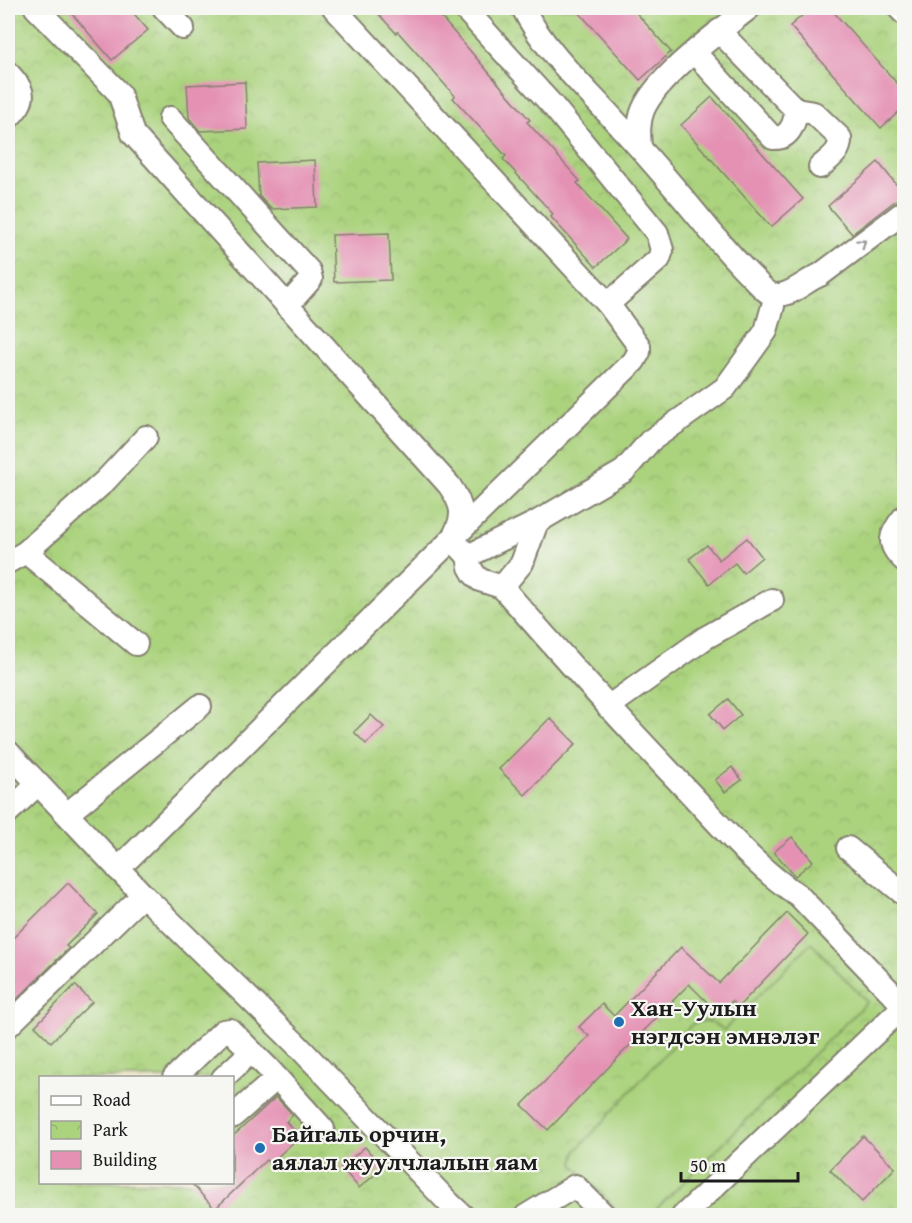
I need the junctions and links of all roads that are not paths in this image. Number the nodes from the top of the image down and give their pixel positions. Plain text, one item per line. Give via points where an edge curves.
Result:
1 (36, 8) edge
2 (164, 8) edge
3 (334, 8) edge
4 (464, 8) edge
5 (524, 8) edge
6 (749, 8) edge
7 (899, 8) edge
8 (904, 13) edge
9 (183, 28) dead end
10 (719, 31) junction
11 (694, 52) junction
12 (8, 73) edge
13 (796, 110) junction
14 (8, 118) edge
15 (170, 118) dead end
16 (640, 147) junction
17 (820, 166) dead end
18 (904, 212) edge
19 (742, 270) junction
20 (820, 275) junction
21 (608, 304) junction
22 (287, 306) junction
23 (773, 306) junction
24 (146, 437) dead end
25 (904, 517) edge
26 (537, 522) junction
27 (452, 539) junction
28 (468, 556) junction
29 (17, 557) edge
30 (904, 560) edge
31 (502, 587) junction
32 (772, 600) dead end
33 (136, 644) dead end
34 (200, 706) dead end
35 (608, 707) junction
36 (8, 752) edge
37 (38, 784) junction
38 (8, 812) edge
39 (67, 814) junction
40 (848, 848) dead end
41 (118, 868) junction
42 (904, 894) edge
43 (143, 895) junction
44 (904, 1006) edge
45 (8, 1026) edge
46 (295, 1043) junction
47 (251, 1052) junction
48 (273, 1074) junction
49 (175, 1076) edge
50 (224, 1076) edge
51 (234, 1115) edge
52 (323, 1129) dead end
53 (463, 1215) edge
54 (526, 1215) edge
55 (605, 1215) edge
56 (683, 1215) edge

1 - 22 street via 119,93 133,134
2 - 9 street
3 - 21 street
4 - 21 street via 553,106 657,233 662,250 659,259
5 - 16 street via 562,64
6 - 10 street
7 - 8 street
10 - 11 street
10 - 13 street
11 - 13 street via 772,138 778,138 795,124
11 - 16 street via 651,94 642,112
12 - 14 street via 21,88 22,99
13 - 17 street via 814,113 840,138 837,152
15 - 22 street via 309,271 311,279
16 - 19 street
20 -> 18 street
19 - 20 street via 765,291 779,295
19 - 23 street via 763,302
20 - 23 street via 818,284 800,300 783,308
21 - 27 street via 639,345 634,361
22 - 27 street via 458,497 461,523
23 - 26 street via 766,331 725,388 650,441 624,471
24 - 29 street via 105,482
25 - 30 street via 891,540
26 - 28 street
26 - 31 street via 522,563
27 - 28 street
27 - 41 street
28 - 31 street via 470,567 480,580
29 - 33 street
31 - 35 street
32 - 35 street via 705,638
34 - 39 street
35 - 44 street via 747,854 798,895
36 - 37 street
37 - 38 street
37 - 39 street
39 - 41 street
40 - 42 street
41 - 43 street
43 - 45 street
43 - 46 street
44 - 56 street
46 - 48 street
46 - 53 street
47 - 48 street
47 - 49 street via 230,1030 224,1031
47 - 50 street
48 - 51 street
48 - 52 street
54 - 55 street via 575,1186

